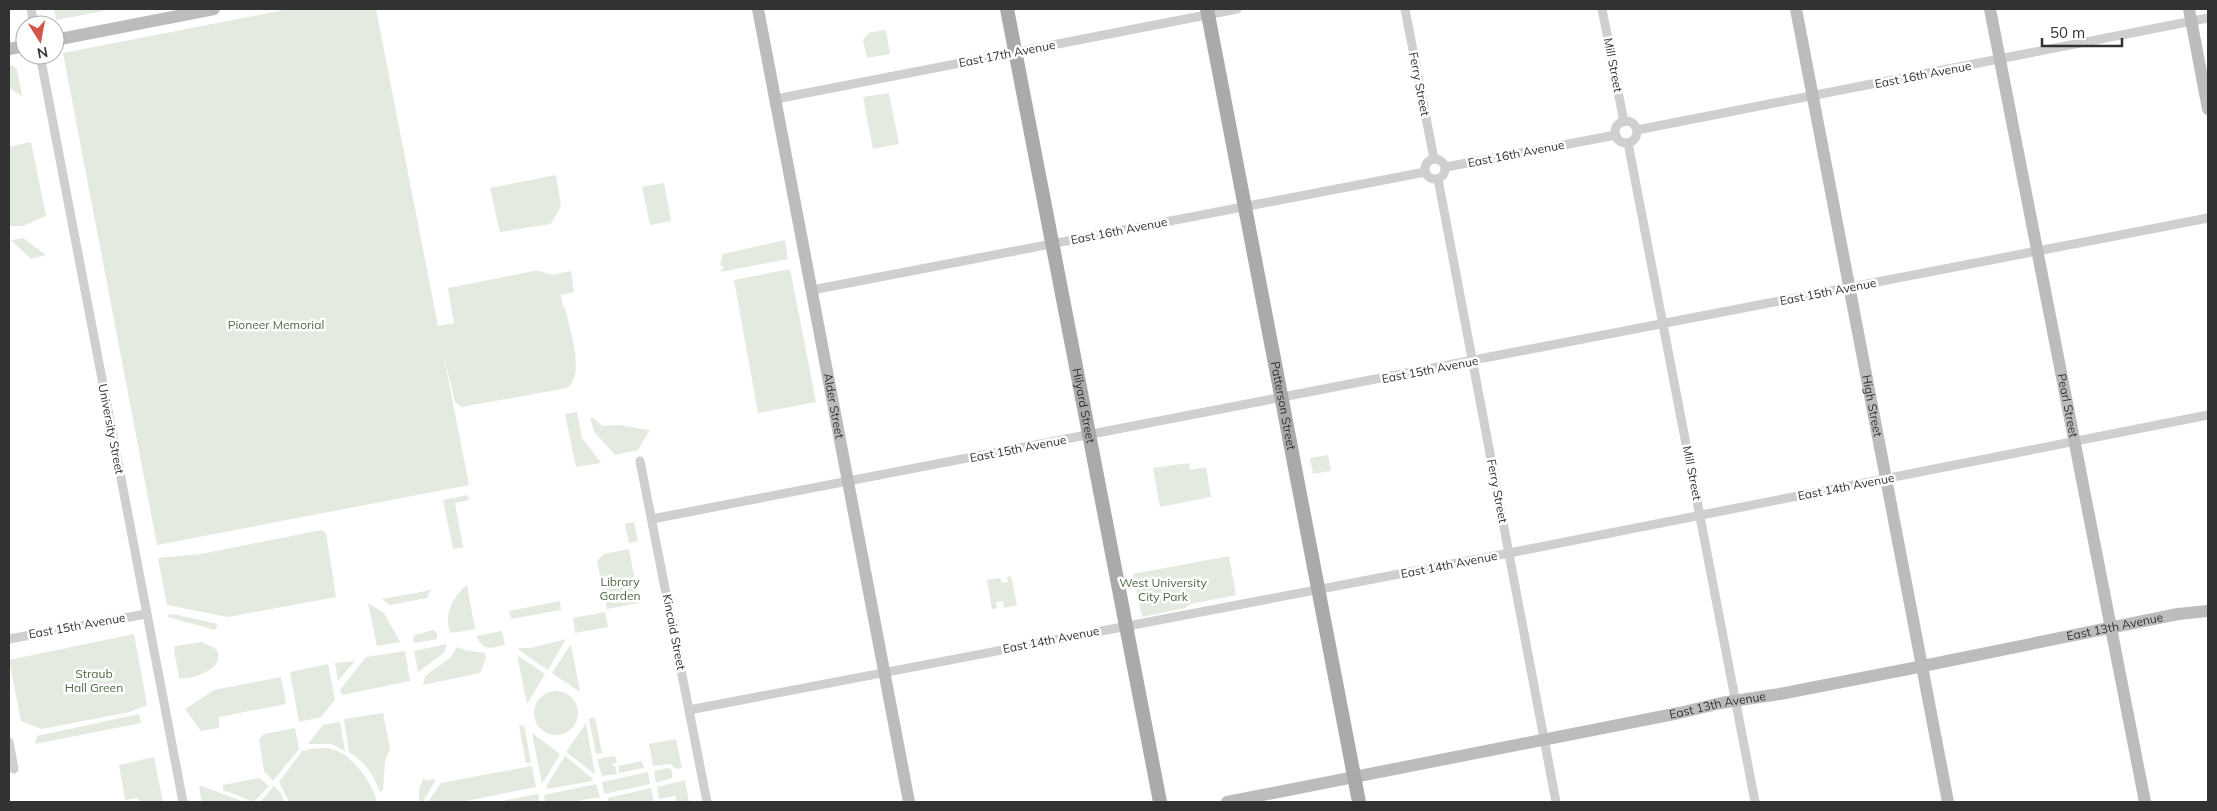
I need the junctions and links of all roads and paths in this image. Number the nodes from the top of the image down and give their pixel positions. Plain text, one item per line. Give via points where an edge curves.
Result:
1 (214, 9) edge
2 (758, 9) edge
3 (1007, 9) edge
4 (1237, 9) edge
5 (1405, 9) edge
6 (1602, 9) edge
7 (1796, 9) edge
8 (1990, 9) edge
9 (1207, 12) edge
10 (2190, 15) edge
11 (2208, 18) edge
12 (65, 38) edge
13 (1015, 52) junction
14 (2000, 60) junction
15 (42, 65) edge
16 (1813, 97) junction
17 (776, 99) junction
18 (2208, 109) edge
19 (1624, 122) junction
20 (1637, 130) junction
21 (1616, 135) junction
22 (1628, 143) junction
23 (1434, 159) junction
24 (1446, 167) junction
25 (1425, 172) junction
26 (1438, 180) junction
27 (1245, 207) junction
28 (2208, 218) edge
29 (1052, 243) junction
30 (2038, 251) junction
31 (1849, 288) junction
32 (812, 290) junction
33 (1663, 325) junction
34 (1472, 361) junction
35 (1281, 399) junction
36 (2208, 415) edge
37 (1089, 435) junction
38 (2075, 442) junction
39 (640, 461) dead end
40 (1886, 480) junction
41 (848, 481) junction
42 (1700, 515) junction
43 (652, 519) junction
44 (1509, 553) junction
45 (1318, 589) junction
46 (2208, 611) edge
47 (146, 614) junction
48 (1126, 627) junction
49 (2112, 627) junction
50 (9, 639) edge
51 (1921, 667) junction
52 (885, 673) junction
53 (1735, 700) junction
54 (689, 710) junction
55 (1544, 740) junction
56 (9, 742) edge
57 (14, 769) dead end
58 (1353, 777) junction
59 (183, 802) edge
60 (707, 802) edge
61 (909, 802) edge
62 (1160, 802) edge
63 (1227, 802) edge
64 (1359, 802) edge
65 (1556, 802) edge
66 (1755, 802) edge
67 (1948, 802) edge
68 (2145, 802) edge

1 - 12 main road
2 - 17 main road, Alder Street
3 - 13 main road, Hilyard Street
4 - 9 street, East 17th Avenue
5 - 23 street, Ferry Street
6 - 19 street, Mill Street
7 - 16 main road, High Street
8 - 14 main road, Pearl Street
9 - 13 street, East 17th Avenue
9 - 27 main road, Patterson Street
10 - 11 street, East 16th Avenue
10 - 14 street, East 16th Avenue
10 - 18 main road
13 - 17 street, East 17th Avenue
13 - 29 main road, Hilyard Street
14 - 16 street, East 16th Avenue
14 - 30 main road, Pearl Street
15 - 47 street, University Street
16 - 20 street, East 16th Avenue
16 - 31 main road, High Street
17 - 32 main road, Alder Street
19 - 20 street via 1634,124
19 - 21 street via 1617,127
20 - 22 street via 1634,140
21 - 22 street via 1619,141
21 - 24 street, East 16th Avenue
22 - 33 street, Mill Street
23 - 24 street
23 - 25 street via 1428,162
24 - 26 street
25 - 26 street via 1428,177
25 - 27 street, East 16th Avenue
26 - 34 street, Ferry Street
27 - 29 street, East 16th Avenue
27 - 35 main road, Patterson Street
28 - 30 street, East 15th Avenue
29 - 32 street, East 16th Avenue
29 - 37 main road, Hilyard Street
30 - 31 street, East 15th Avenue
30 - 38 main road, Pearl Street
31 - 33 street, East 15th Avenue
31 - 40 main road, High Street
32 - 41 main road, Alder Street
33 - 34 street, East 15th Avenue
33 - 42 street, Mill Street
34 - 35 street, East 15th Avenue
34 - 44 street, Ferry Street
35 - 37 street, East 15th Avenue
35 - 45 main road, Patterson Street
36 - 38 street, East 14th Avenue
37 - 41 street, East 15th Avenue
37 - 48 main road, Hilyard Street
38 - 40 street, East 14th Avenue
38 - 49 main road, Pearl Street
39 - 43 street, Kincaid Street
40 - 42 street, East 14th Avenue
40 - 51 main road, High Street
41 - 43 street, East 15th Avenue
41 - 52 main road, Alder Street
42 - 44 street, East 14th Avenue
42 - 53 street, Mill Street
43 - 54 street, Kincaid Street
44 - 45 street, East 14th Avenue
44 - 55 street, Ferry Street
45 - 48 street, East 14th Avenue
45 - 58 main road, Patterson Street
46 - 49 main road, East 13th Avenue
47 - 50 street, East 15th Avenue
47 - 59 street, University Street
48 - 52 street, East 14th Avenue
48 - 62 main road, Hilyard Street
49 - 51 main road, East 13th Avenue
49 - 68 main road, Pearl Street
51 - 53 main road, East 13th Avenue
51 - 67 main road, High Street
52 - 54 street, East 14th Avenue
52 - 61 main road, Alder Street
53 - 55 main road, East 13th Avenue
53 - 66 street, Mill Street
54 - 60 street, Kincaid Street
55 - 58 main road, East 13th Avenue
55 - 65 street, Ferry Street
56 - 57 street
58 - 63 main road, East 13th Avenue
58 - 64 main road, Patterson Street

